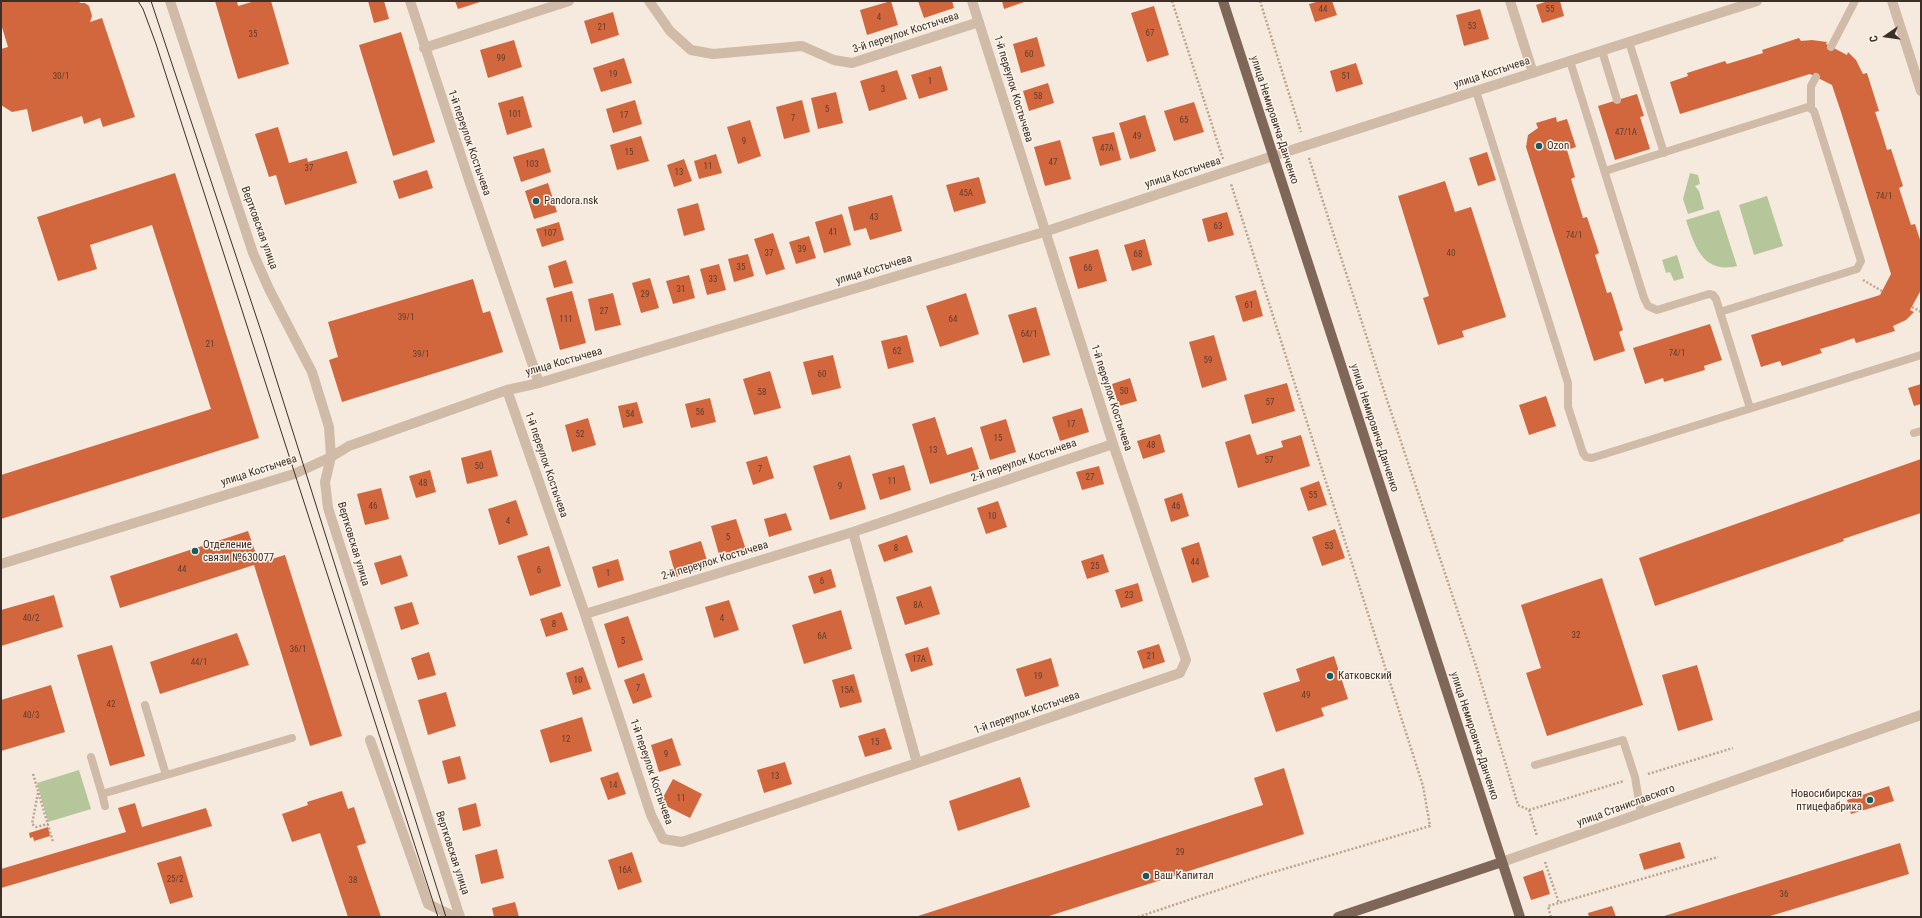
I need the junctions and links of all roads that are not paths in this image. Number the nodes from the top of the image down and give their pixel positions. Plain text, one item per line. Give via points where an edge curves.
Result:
1 (170, 1) edge
2 (410, 1) edge
3 (569, 1) edge
4 (649, 1) edge
5 (972, 1) edge
6 (1223, 1) edge
7 (1510, 1) edge
8 (1757, 1) edge
9 (1855, 1) edge
10 (1892, 1) edge
11 (979, 22) junction
12 (1629, 42) junction
13 (1831, 47) dead end
14 (424, 48) junction
15 (1602, 50) junction
16 (1570, 61) junction
17 (1532, 73) junction
18 (1816, 77) dead end
19 (1476, 91) junction
20 (1921, 91) edge
21 (1618, 100) dead end
22 (1811, 108) junction
23 (1664, 153) junction
24 (1273, 156) junction
25 (1605, 171) junction
26 (1044, 232) junction
27 (1720, 312) junction
28 (1921, 355) edge
29 (539, 383) junction
30 (507, 390) junction
31 (1750, 408) junction
32 (1113, 444) junction
33 (331, 457) junction
34 (853, 532) junction
35 (1, 564) edge
36 (584, 614) junction
37 (145, 705) dead end
38 (1921, 715) edge
39 (292, 738) dead end
40 (370, 740) dead end
41 (91, 757) dead end
42 (917, 763) junction
43 (1535, 765) dead end
44 (166, 775) junction
45 (102, 794) junction
46 (105, 806) dead end
47 (1641, 814) junction
48 (1502, 862) junction
49 (455, 917) edge
50 (460, 917) edge
51 (1338, 917) edge
52 (1520, 917) edge

1 - 33 street, Вертковская улица via 253,253 312,372 329,427
2 - 14 street, 1-й переулок Костычева
3 - 14 street
4 - 11 street, 3-й переулок Костычева via 670,31 690,50 713,54 802,46 834,60 852,62
5 - 11 street, 1-й переулок Костычева
6 - 24 main road, улица Немировича-Данченко
7 - 17 street
8 - 12 street, улица Костычева
9 - 13 lane
10 - 20 street
11 - 26 street, 1-й переулок Костычева
12 - 15 street, улица Костычева
12 - 23 lane
14 - 29 street, 1-й переулок Костычева
15 - 16 street, улица Костычева
15 - 21 lane
16 - 17 street, улица Костычева
16 - 25 lane
17 - 19 street, улица Костычева
18 - 22 lane via 1811,86
19 - 24 street, улица Костычева
19 - 31 lane via 1568,382 1568,407 1586,457 1592,458
22 - 23 lane
22 - 27 lane via 1861,261 1857,269
23 - 25 lane
24 - 26 street, улица Костычева
24 - 48 main road, улица Немировича-Данченко
25 - 27 lane via 1648,306 1657,310 1709,294 1716,299
26 - 29 street, улица Костычева
26 - 32 street, 1-й переулок Костычева
27 - 31 lane
28 - 31 lane
29 - 30 street, улица Костычева
30 - 33 street, улица Костычева via 349,446
30 - 36 street, 1-й переулок Костычева
32 - 34 street, 2-й переулок Костычева
32 - 42 street, 1-й переулок Костычева via 1186,660 1180,673
33 - 35 street, улица Костычева via 294,474
33 - 50 street, Вертковская улица via 325,482 328,508
34 - 36 street, 2-й переулок Костычева
34 - 42 street
36 - 42 street, 1-й переулок Костычева via 651,815 662,839 682,842
37 - 44 lane
38 - 47 street, улица Станиславского
39 - 44 lane
40 - 49 street via 428,904
41 - 45 lane
43 - 47 lane via 1623,740 1635,778
44 - 45 lane
45 - 46 lane
47 - 48 street, улица Станиславского
48 - 51 main road, улица Станиславского
48 - 52 main road, улица Немировича-Данченко

